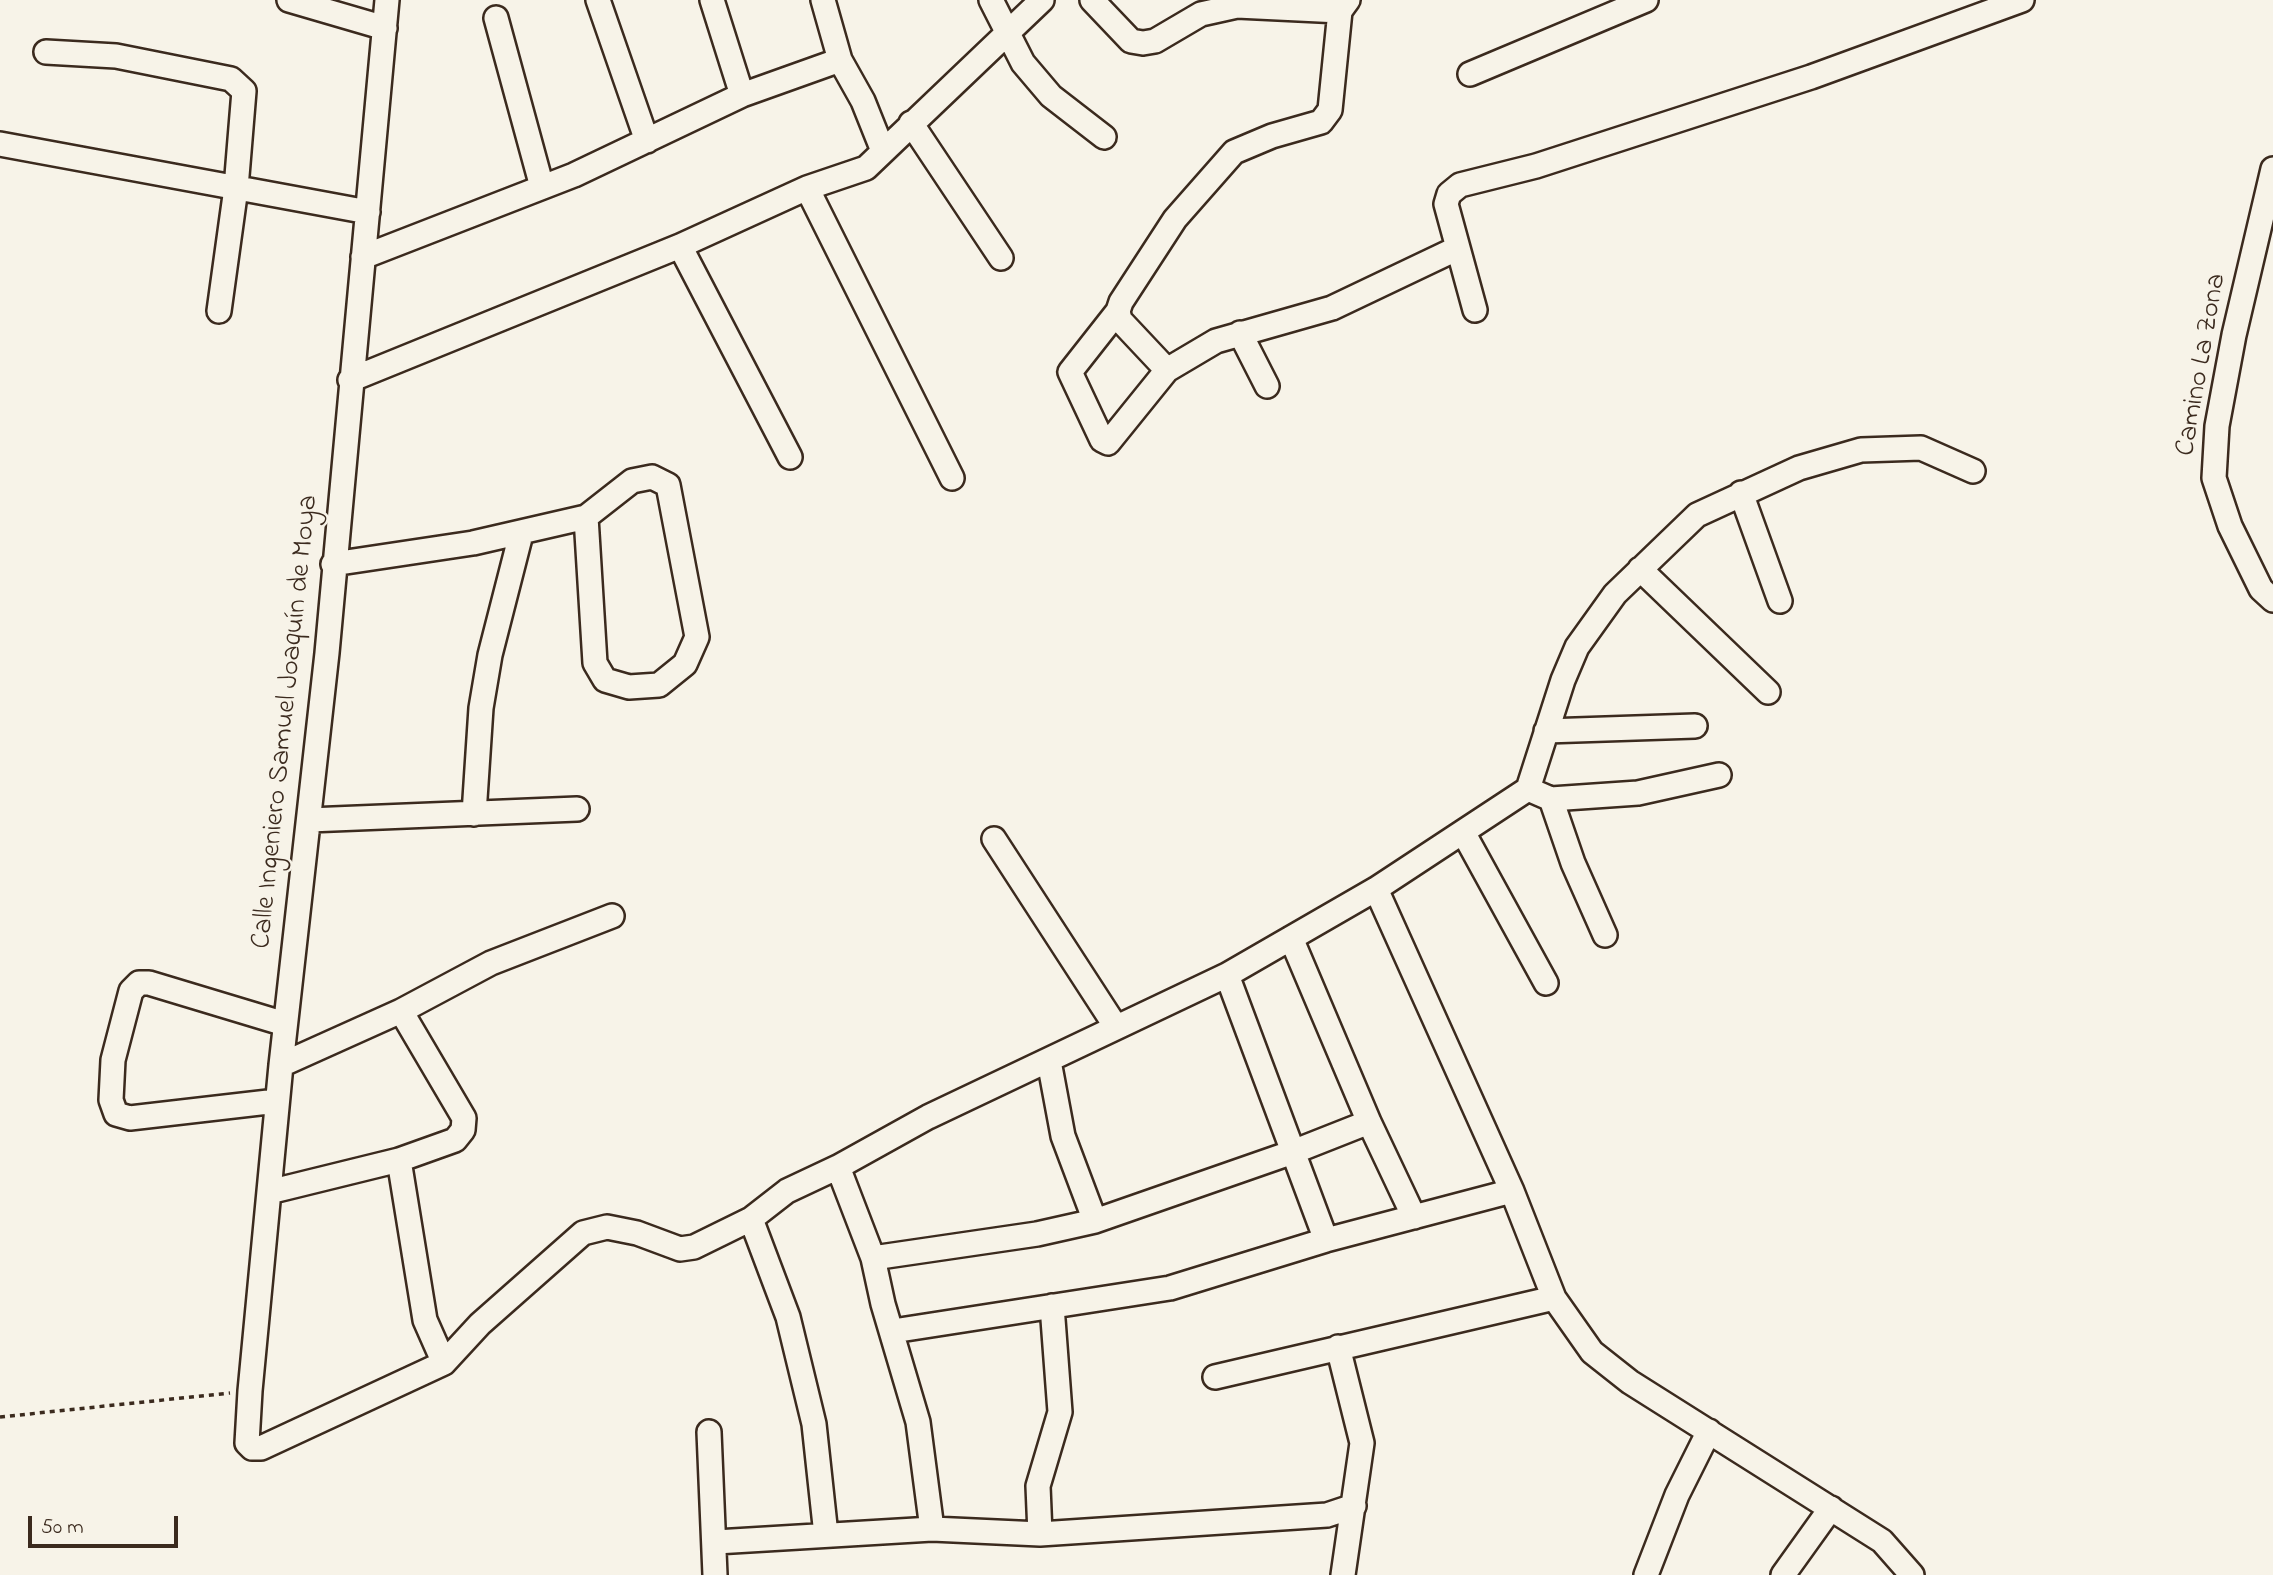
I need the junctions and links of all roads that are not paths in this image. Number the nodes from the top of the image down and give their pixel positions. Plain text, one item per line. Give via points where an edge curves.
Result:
1 (289, 0) edge
2 (387, 0) edge
3 (598, 0) edge
4 (712, 0) edge
5 (823, 0) edge
6 (991, 0) edge
7 (1042, 0) edge
8 (1092, 0) edge
9 (1646, 0) edge
10 (2022, 0) edge
11 (1344, 5) edge
12 (1617, 5) edge
13 (496, 18) dead end
14 (384, 28) junction
15 (1009, 34) junction
16 (46, 52) dead end
17 (840, 60) junction
18 (1470, 74) dead end
19 (741, 95) junction
20 (911, 123) junction
21 (1104, 137) dead end
22 (647, 141) junction
23 (0, 144) edge
24 (883, 151) junction
25 (2273, 169) edge
26 (542, 187) junction
27 (236, 188) junction
28 (807, 188) junction
29 (368, 212) junction
30 (680, 246) junction
31 (1458, 248) junction
32 (363, 257) junction
33 (1001, 258) dead end
34 (1475, 310) dead end
35 (219, 311) dead end
36 (1118, 311) junction
37 (1240, 333) junction
38 (1167, 370) junction
39 (350, 380) junction
40 (1267, 386) dead end
41 (790, 457) dead end
42 (1973, 471) dead end
43 (952, 478) dead end
44 (1741, 493) junction
45 (586, 517) junction
46 (521, 534) junction
47 (334, 564) junction
48 (1640, 569) junction
49 (2273, 600) edge
50 (1780, 601) dead end
51 (1768, 692) dead end
52 (1695, 726) dead end
53 (1546, 731) junction
54 (1719, 775) dead end
55 (1528, 789) junction
56 (1550, 799) junction
57 (577, 809) dead end
58 (474, 814) junction
59 (309, 820) junction
60 (1463, 832) junction
61 (994, 839) dead end
62 (1376, 889) junction
63 (612, 916) dead end
64 (1605, 935) dead end
65 (1292, 938) junction
66 (1227, 975) junction
67 (1546, 983) dead end
68 (401, 1011) junction
69 (285, 1024) junction
70 (1116, 1027) junction
71 (1049, 1061) junction
72 (281, 1065) junction
73 (277, 1101) junction
74 (1368, 1122) junction
75 (1293, 1152) junction
76 (399, 1160) junction
77 (838, 1167) junction
78 (1512, 1191) junction
79 (269, 1192) junction
80 (1414, 1217) junction
81 (751, 1219) junction
82 (1095, 1221) junction
83 (1326, 1240) junction
84 (873, 1258) junction
85 (1554, 1298) junction
86 (1052, 1307) junction
87 (893, 1331) junction
88 (1338, 1347) junction
89 (444, 1363) junction
90 (1215, 1377) dead end
91 (1709, 1431) junction
92 (709, 1432) dead end
93 (1354, 1506) junction
94 (1830, 1508) junction
95 (932, 1529) junction
96 (1040, 1534) junction
97 (826, 1535) junction
98 (716, 1542) junction
99 (715, 1575) edge
100 (1343, 1575) edge
101 (1646, 1575) edge
102 (1783, 1575) edge
103 (1912, 1575) edge

1 - 14 street
2 - 14 street, Calle Ingeniero Samuel Joaquín de Moya
3 - 22 street
4 - 19 street
5 - 17 street
6 - 15 street
7 - 15 street
8 - 11 street via 1131,41 1143,43 1155,41 1200,14 1237,6
9 - 12 street
10 - 31 street via 1798,81 1536,166 1460,185 1449,194 1446,204
11 - 36 street via 1330,110 1321,122 1234,152 1175,219
12 - 18 street
13 - 26 street
14 - 29 street, Calle Ingeniero Samuel Joaquín de Moya
15 - 20 street
15 - 21 street via 1023,63 1051,96
16 - 27 street via 116,56 231,79 244,91
17 - 19 street
17 - 24 street
19 - 22 street
20 - 24 street
20 - 33 street
22 - 26 street
23 - 27 street
24 - 28 street via 866,168
25 - 49 street, Camino La Zona via 2234,335 2217,426 2214,478 2230,526 2261,589
26 - 32 street
27 - 29 street
27 - 35 street
28 - 30 street
28 - 43 street
29 - 32 street, Calle Ingeniero Samuel Joaquín de Moya
30 - 39 street
30 - 41 street
31 - 34 street
31 - 37 street via 1332,308
32 - 39 street, Calle Ingeniero Samuel Joaquín de Moya
36 - 38 street
36 - 38 street via 1070,372 1102,440 1113,440
37 - 38 street via 1216,341
37 - 40 street
39 - 47 street, Calle Ingeniero Samuel Joaquín de Moya
42 - 44 street via 1921,448 1861,450 1799,468
44 - 48 street via 1697,515
44 - 50 street
45 - 45 street via 632,481 652,477 668,485 697,637 685,664 659,685 629,687 605,680 596,663
45 - 46 street
46 - 47 street
46 - 58 street via 481,708
47 - 59 street, Calle Ingeniero Samuel Joaquín de Moya
48 - 51 street
48 - 53 street via 1615,594 1577,647
52 - 53 street
53 - 55 street
54 - 56 street via 1638,793
55 - 56 street
55 - 60 street
56 - 64 street
57 - 58 street
58 - 59 street
59 - 69 street, Calle Ingeniero Samuel Joaquín de Moya
60 - 62 street
60 - 67 street
61 - 70 street
62 - 65 street
62 - 78 street
63 - 68 street via 491,963
65 - 66 street
65 - 74 street
66 - 70 street
66 - 75 street
68 - 72 street
68 - 76 street via 464,1118 463,1130 455,1140
69 - 72 street, Calle Ingeniero Samuel Joaquín de Moya
69 - 73 street via 139,983 131,991 113,1060 111,1100 116,1114 130,1118
70 - 71 street
71 - 77 street via 928,1117
71 - 82 street via 1063,1136
72 - 73 street, Calle Ingeniero Samuel Joaquín de Moya
73 - 79 street, Calle Ingeniero Samuel Joaquín de Moya
74 - 75 street
74 - 80 street
75 - 82 street
75 - 83 street
76 - 79 street
76 - 89 street via 425,1320
77 - 81 street via 787,1191
77 - 84 street
78 - 80 street
78 - 85 street
79 - 89 street, Calle Ingeniero Samuel Joaquín de Moya via 250,1391 247,1443 252,1448 261,1448
80 - 83 street
81 - 89 street via 694,1247 680,1249 607,1227 583,1233 480,1324
81 - 97 street via 788,1317 814,1424
82 - 84 street
83 - 86 street via 1170,1288
84 - 87 street
85 - 88 street
85 - 91 street via 1592,1352 1630,1382
86 - 87 street
86 - 96 street via 1060,1412 1038,1486
87 - 95 street via 918,1422
88 - 90 street
88 - 93 street via 1362,1444
91 - 94 street
91 - 101 street via 1677,1495
92 - 98 street
93 - 96 street via 1327,1515
93 - 100 street
94 - 102 street
94 - 103 street via 1882,1541
95 - 96 street
95 - 97 street
97 - 98 street
98 - 99 street

